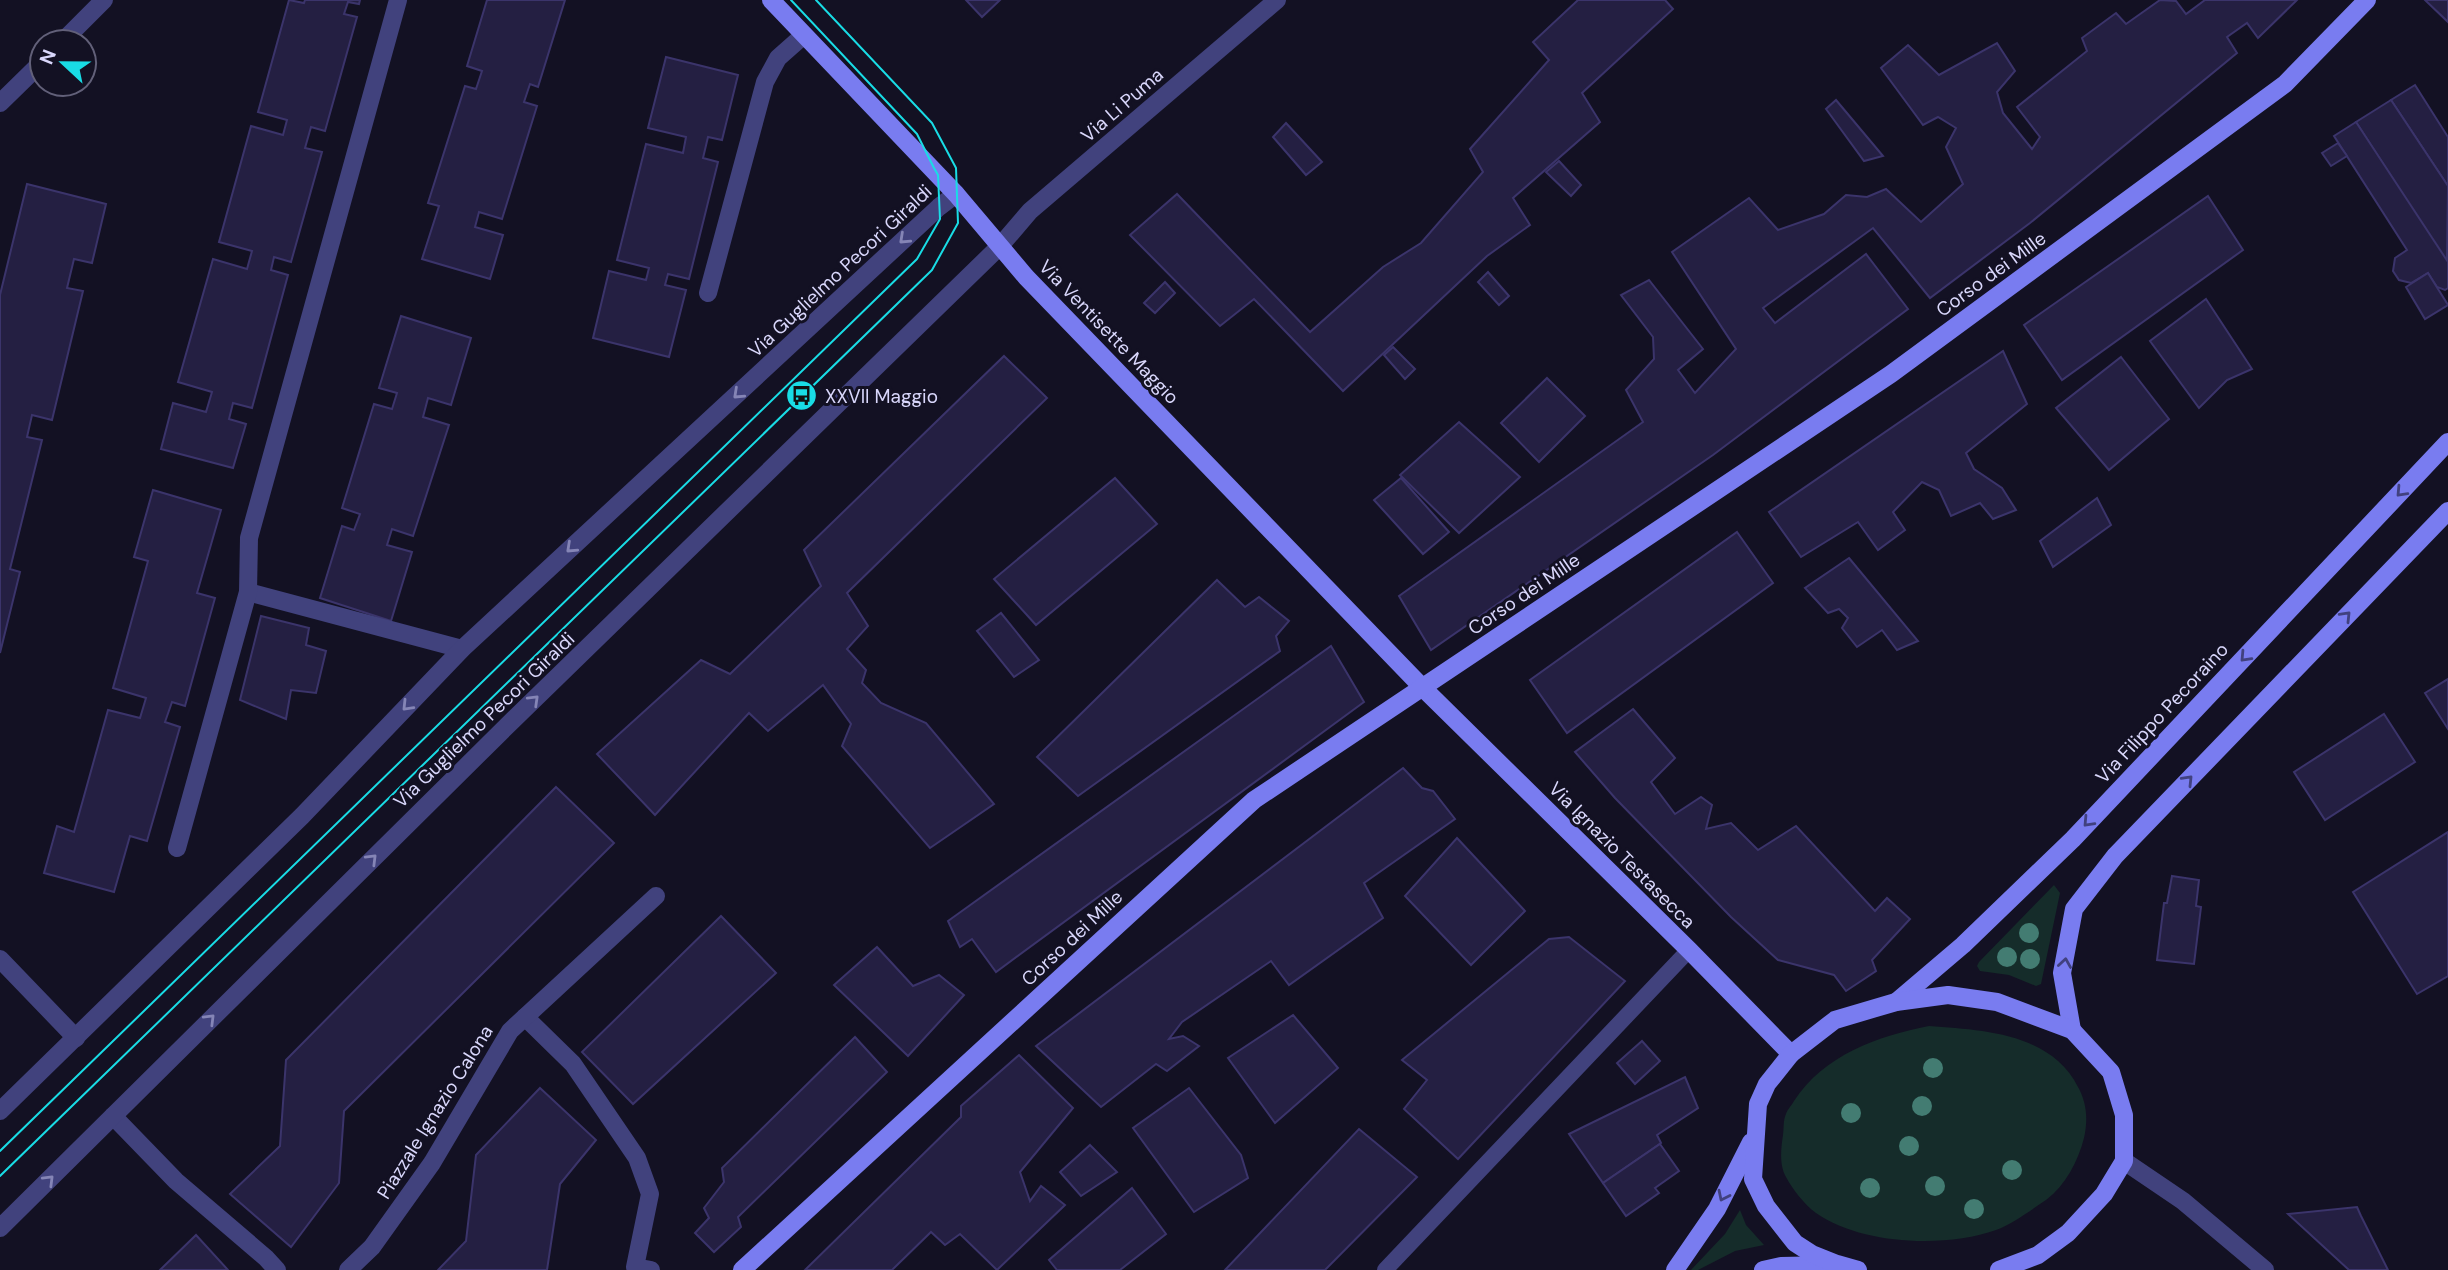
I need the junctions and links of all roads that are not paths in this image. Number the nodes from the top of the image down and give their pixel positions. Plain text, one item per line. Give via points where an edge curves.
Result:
1 (83, 0) edge
2 (104, 0) edge
3 (398, 0) edge
4 (771, 0) edge
5 (1277, 0) edge
6 (2367, 0) edge
7 (77, 27) joint
8 (804, 35) junction
9 (28, 76) edge
10 (0, 103) edge
11 (956, 194) junction
12 (1000, 246) junction
13 (708, 293) dead end
14 (2448, 442) edge
15 (2448, 511) edge
16 (248, 592) junction
17 (462, 649) junction
18 (1422, 687) junction
19 (177, 848) dead end
20 (656, 896) dead end
21 (1689, 950) junction
22 (0, 960) edge
23 (1896, 1002) junction
24 (525, 1017) junction
25 (2072, 1030) junction
26 (76, 1038) junction
27 (1791, 1054) junction
28 (0, 1111) edge
29 (113, 1116) junction
30 (1754, 1135) junction
31 (2124, 1161) junction
32 (0, 1228) edge
33 (1837, 1264) junction
34 (276, 1270) edge
35 (348, 1270) edge
36 (651, 1270) edge
37 (742, 1270) edge
38 (1385, 1270) edge
39 (1675, 1270) edge
40 (1763, 1270) edge
41 (1858, 1270) edge
42 (1999, 1270) edge
43 (2265, 1270) edge

1 - 7 street
2 - 7 street
3 - 16 street via 249,538
4 - 8 street, Via Ventisette Maggio
5 - 12 street, Via Li Puma via 1030,211
6 - 18 street, Corso dei Mille via 2285,84 1891,374
8 - 11 street, Via Ventisette Maggio
8 - 13 street via 778,58 765,82
9 - 10 street
11 - 12 street, Via Ventisette Maggio
11 -> 17 street, Via Guglielmo Pecori Giraldi
12 - 18 street, Via Ventisette Maggio
29 -> 12 street, Via Guglielmo Pecori Giraldi
14 -> 23 street, Via Filippo Pecoraino via 2073,839
25 -> 15 street via 2062,973 2074,909 2115,856
16 - 17 street
16 - 19 street
17 -> 26 street, Via Guglielmo Pecori Giraldi via 302,816
18 - 21 street, Via Ignazio Testasecca
18 - 37 street, Corso dei Mille via 1254,800
20 - 24 street, Piazzale Ignazio Calona
21 - 27 street, Via Ignazio Testasecca
21 - 38 lane
22 - 26 street
23 - 25 street via 1948,995 1997,1002
23 - 27 street via 1835,1020
24 - 35 street, Piazzale Ignazio Calona via 510,1031 432,1163 372,1247
24 - 36 street via 573,1064 637,1158 650,1194 635,1267
25 - 31 street via 2111,1072 2124,1115
26 - 28 street, Via Guglielmo Pecori Giraldi
27 - 30 street via 1767,1084 1758,1104
32 -> 29 street, Via Guglielmo Pecori Giraldi
29 - 34 street via 176,1181
30 - 33 street via 1752,1179 1766,1206 1795,1242
30 -> 39 street via 1717,1209
31 - 42 street via 2104,1195 2067,1233 2038,1255
31 - 43 street via 2183,1201
33 - 40 street
33 - 41 street

